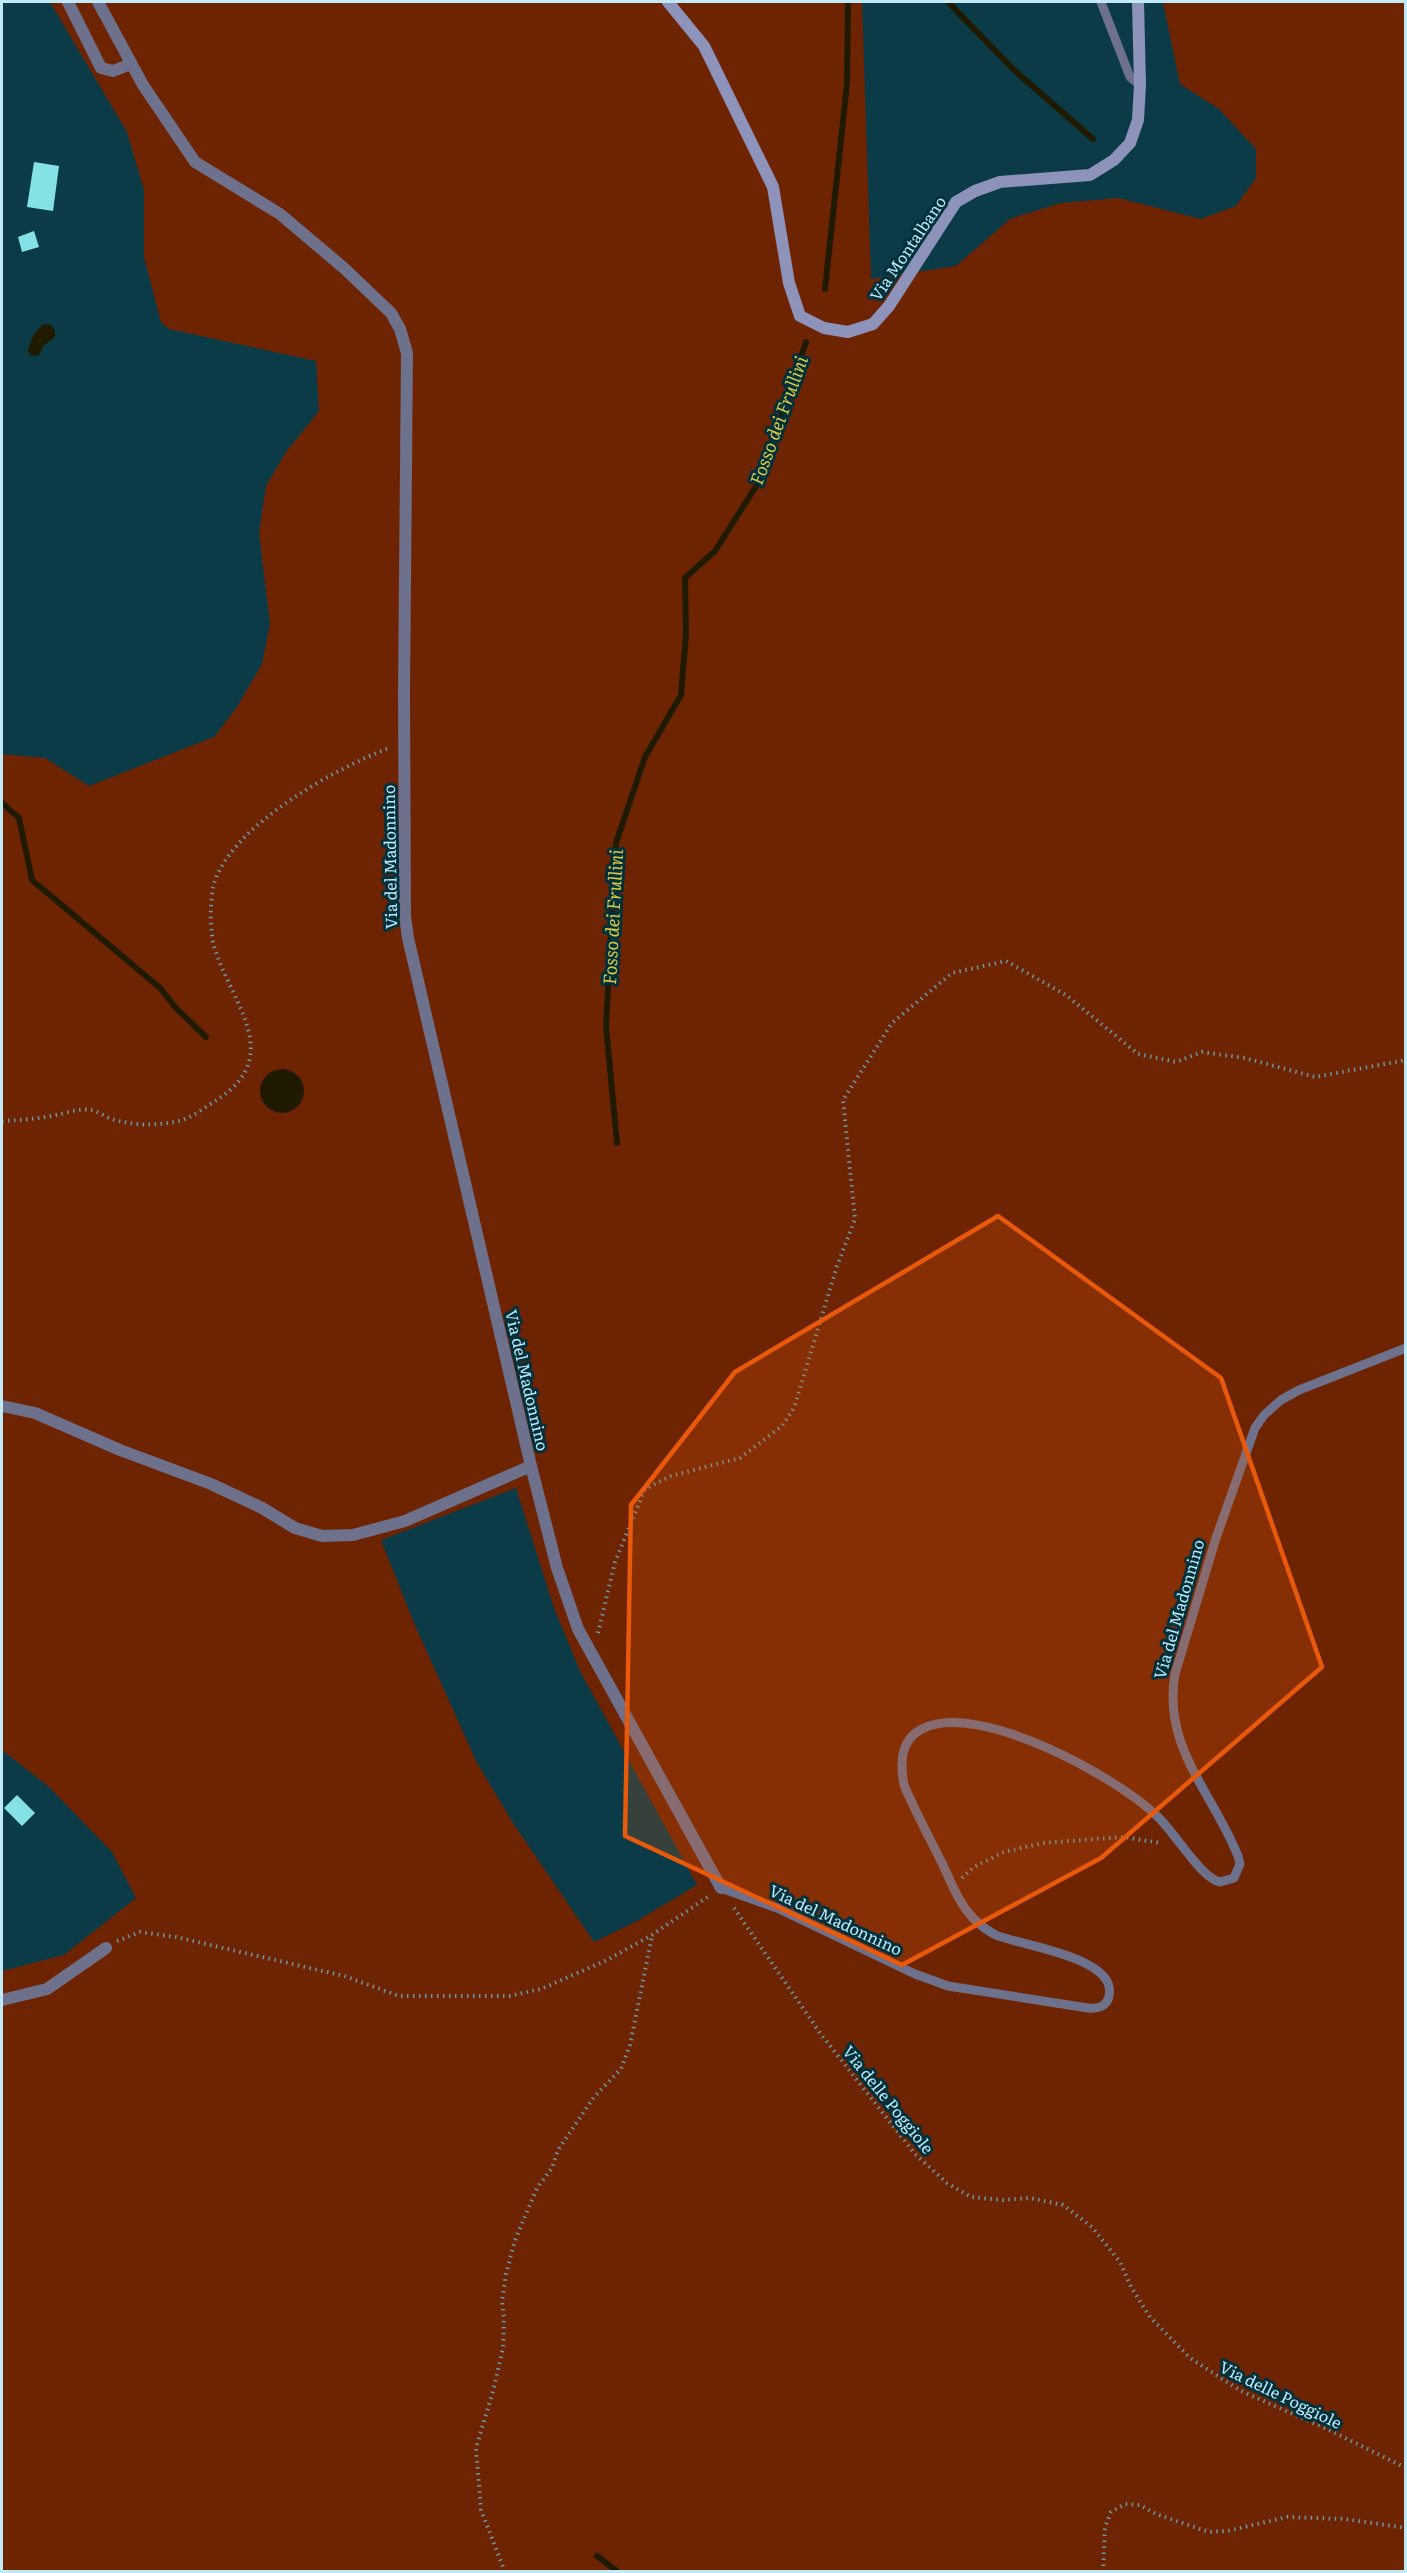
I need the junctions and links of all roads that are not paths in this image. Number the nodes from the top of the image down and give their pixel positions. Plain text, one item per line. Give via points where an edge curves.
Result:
1 (68, 2) edge
2 (98, 2) edge
3 (668, 2) edge
4 (1101, 2) edge
5 (1138, 2) edge
6 (131, 64) junction
7 (1140, 85) junction
8 (1406, 1348) edge
9 (2, 1406) edge
10 (531, 1466) junction
11 (721, 1888) joint
12 (106, 1948) road end
13 (2, 2000) edge

1 - 6 street via 101,68 113,71
2 - 6 street, Via del Madonnino
3 - 7 main road, Via Montalbano via 704,46 773,188 789,283 800,315 824,328 848,332 873,324 889,306 956,202 1000,182 1090,175 1114,160 1133,135
4 - 7 lane via 1130,77
5 - 7 main road, Via Montalbano
6 - 10 street, Via del Madonnino via 195,162 280,214 352,276 391,314 407,353 405,916
8 - 11 lane, Via del Madonnino via 1299,1390 1271,1407 1256,1428 1216,1538 1183,1645 1172,1691 1172,1714 1179,1741 1233,1844 1239,1864 1228,1882 1213,1881 1202,1871 1146,1806 1057,1750 970,1725 940,1723 914,1733 906,1742 901,1770 911,1801 953,1887 974,1919 996,1934 1095,1968 1109,1986 1105,2004 1088,2008 939,1983 777,1908
9 - 10 street, Via del Madonnino via 35,1413 211,1484 295,1528 322,1536 353,1535 405,1521
10 - 11 street via 557,1568 578,1629
12 - 13 street via 47,1989

